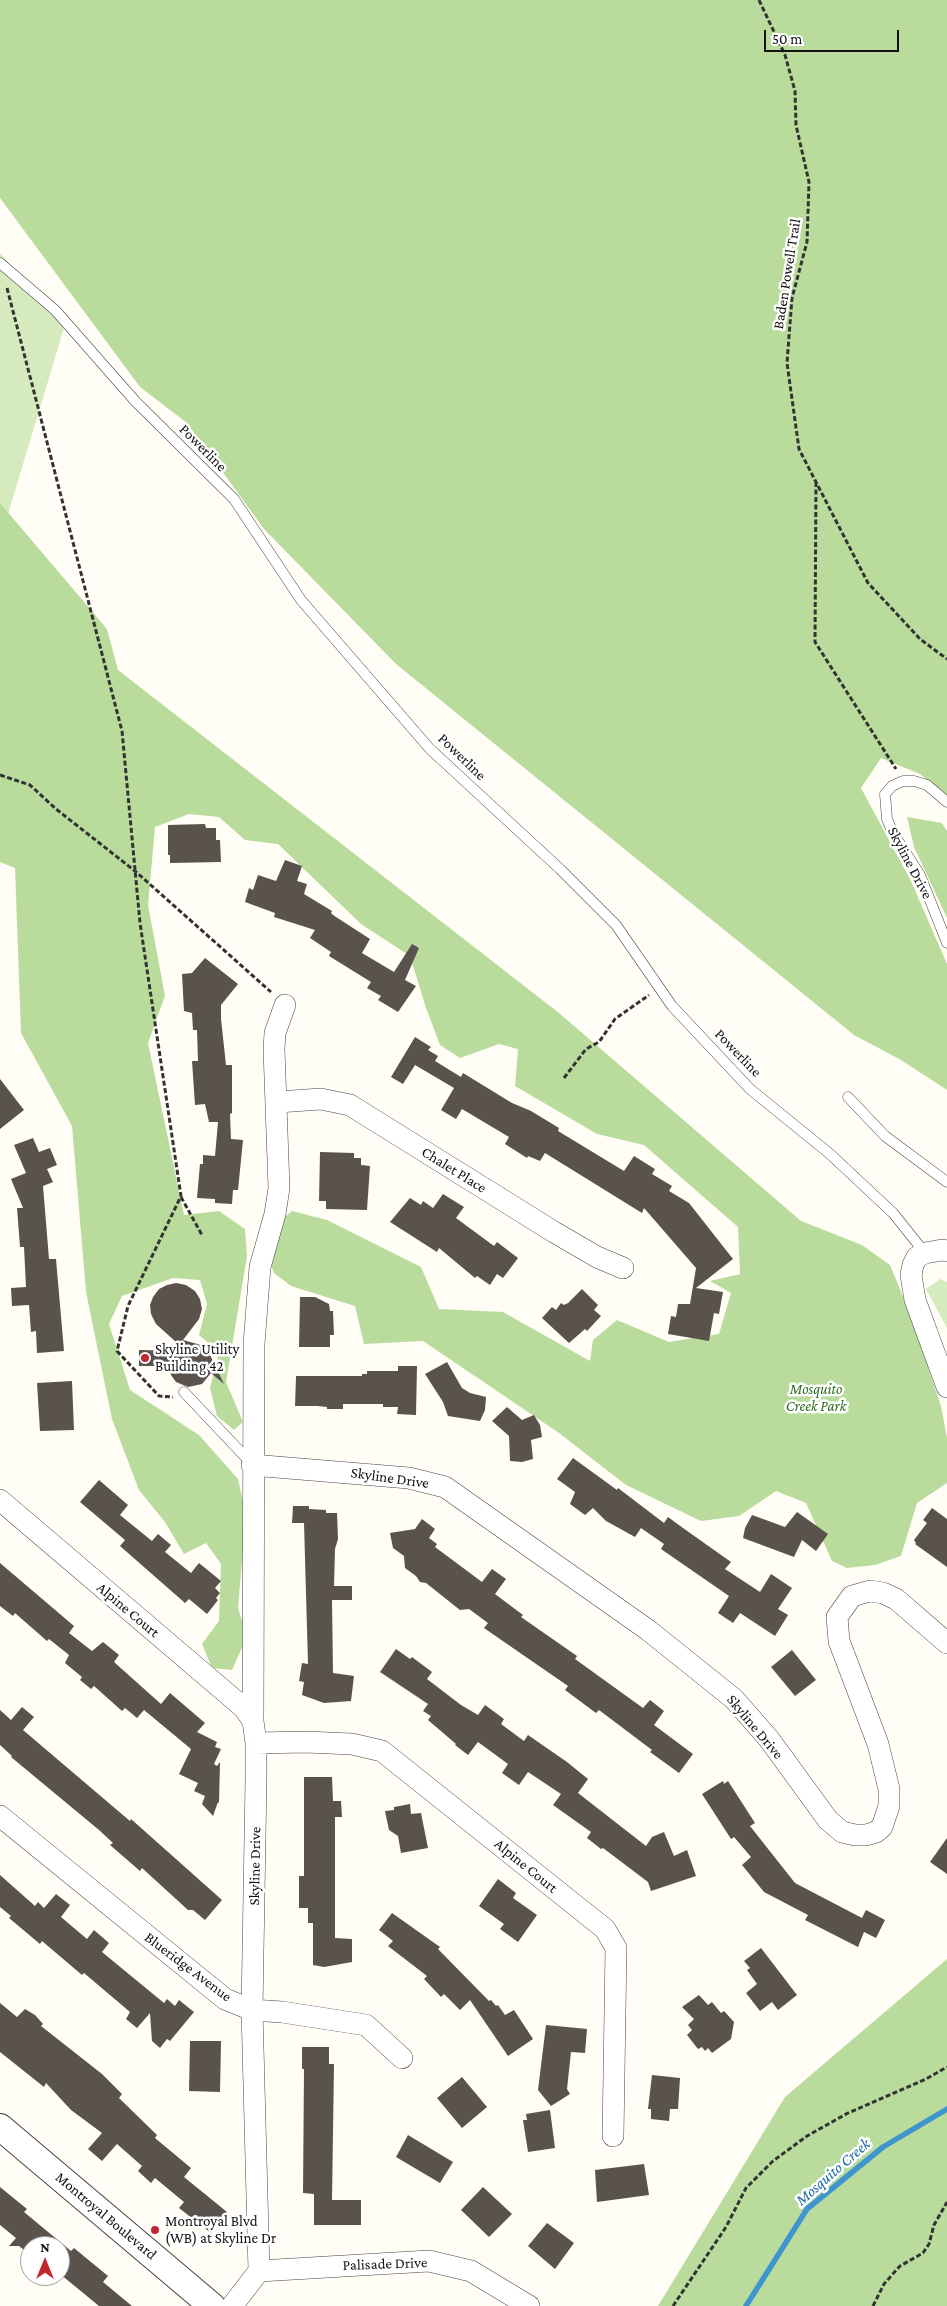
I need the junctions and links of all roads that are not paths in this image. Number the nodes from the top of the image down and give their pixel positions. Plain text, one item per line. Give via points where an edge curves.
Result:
1 (1, 264) edge
2 (947, 802) edge
3 (947, 943) edge
4 (285, 1004) road end
5 (848, 1097) dead end
6 (278, 1102) junction
7 (947, 1182) edge
8 (947, 1252) edge
9 (925, 1253) junction
10 (623, 1268) dead end
11 (947, 1387) edge
12 (186, 1395) road end
13 (252, 1465) junction
14 (0, 1500) edge
15 (947, 1642) edge
16 (253, 1721) junction
17 (256, 1743) junction
18 (0, 1816) edge
19 (252, 2010) junction
20 (402, 2058) dead end
21 (0, 2127) edge
22 (613, 2136) dead end
23 (259, 2271) junction
24 (212, 2306) edge
25 (232, 2306) edge
26 (529, 2306) edge

1 - 9 lane, Powerline via 54,310 136,402 234,499 301,600 430,749 616,925 672,1006 750,1089 837,1160 893,1214
2 - 3 lane, Skyline Drive via 928,785 914,781 903,781 885,794 887,819 920,875
4 - 6 street via 275,1033
5 - 7 lane via 885,1136
6 - 10 street, Chalet Place via 321,1099 350,1105 554,1232
6 - 13 street via 280,1188 260,1267 257,1293
8 - 9 street
9 - 11 street via 912,1265 911,1288
12 - 13 lane
13 - 15 street, Skyline Drive via 409,1478 452,1492 648,1630 734,1698 769,1739 828,1820 842,1832 854,1836 866,1836 882,1827 889,1806 889,1789 878,1744 839,1641 837,1617 852,1596 870,1591 883,1593 896,1599
13 - 16 street, Skyline Drive
14 - 16 street, Alpine Court via 244,1708
16 - 17 street, Skyline Drive
17 - 19 street, Skyline Drive
17 - 22 street, Alpine Court via 352,1744 382,1751 605,1929 616,1948
18 - 19 street, Blueridge Avenue via 225,1999
19 - 20 street, Blueridge Avenue via 366,2024
19 - 23 street, Skyline Drive
21 - 24 street, Montroyal Boulevard
23 - 25 street
23 - 26 street, Palisade Drive via 429,2261 471,2271

